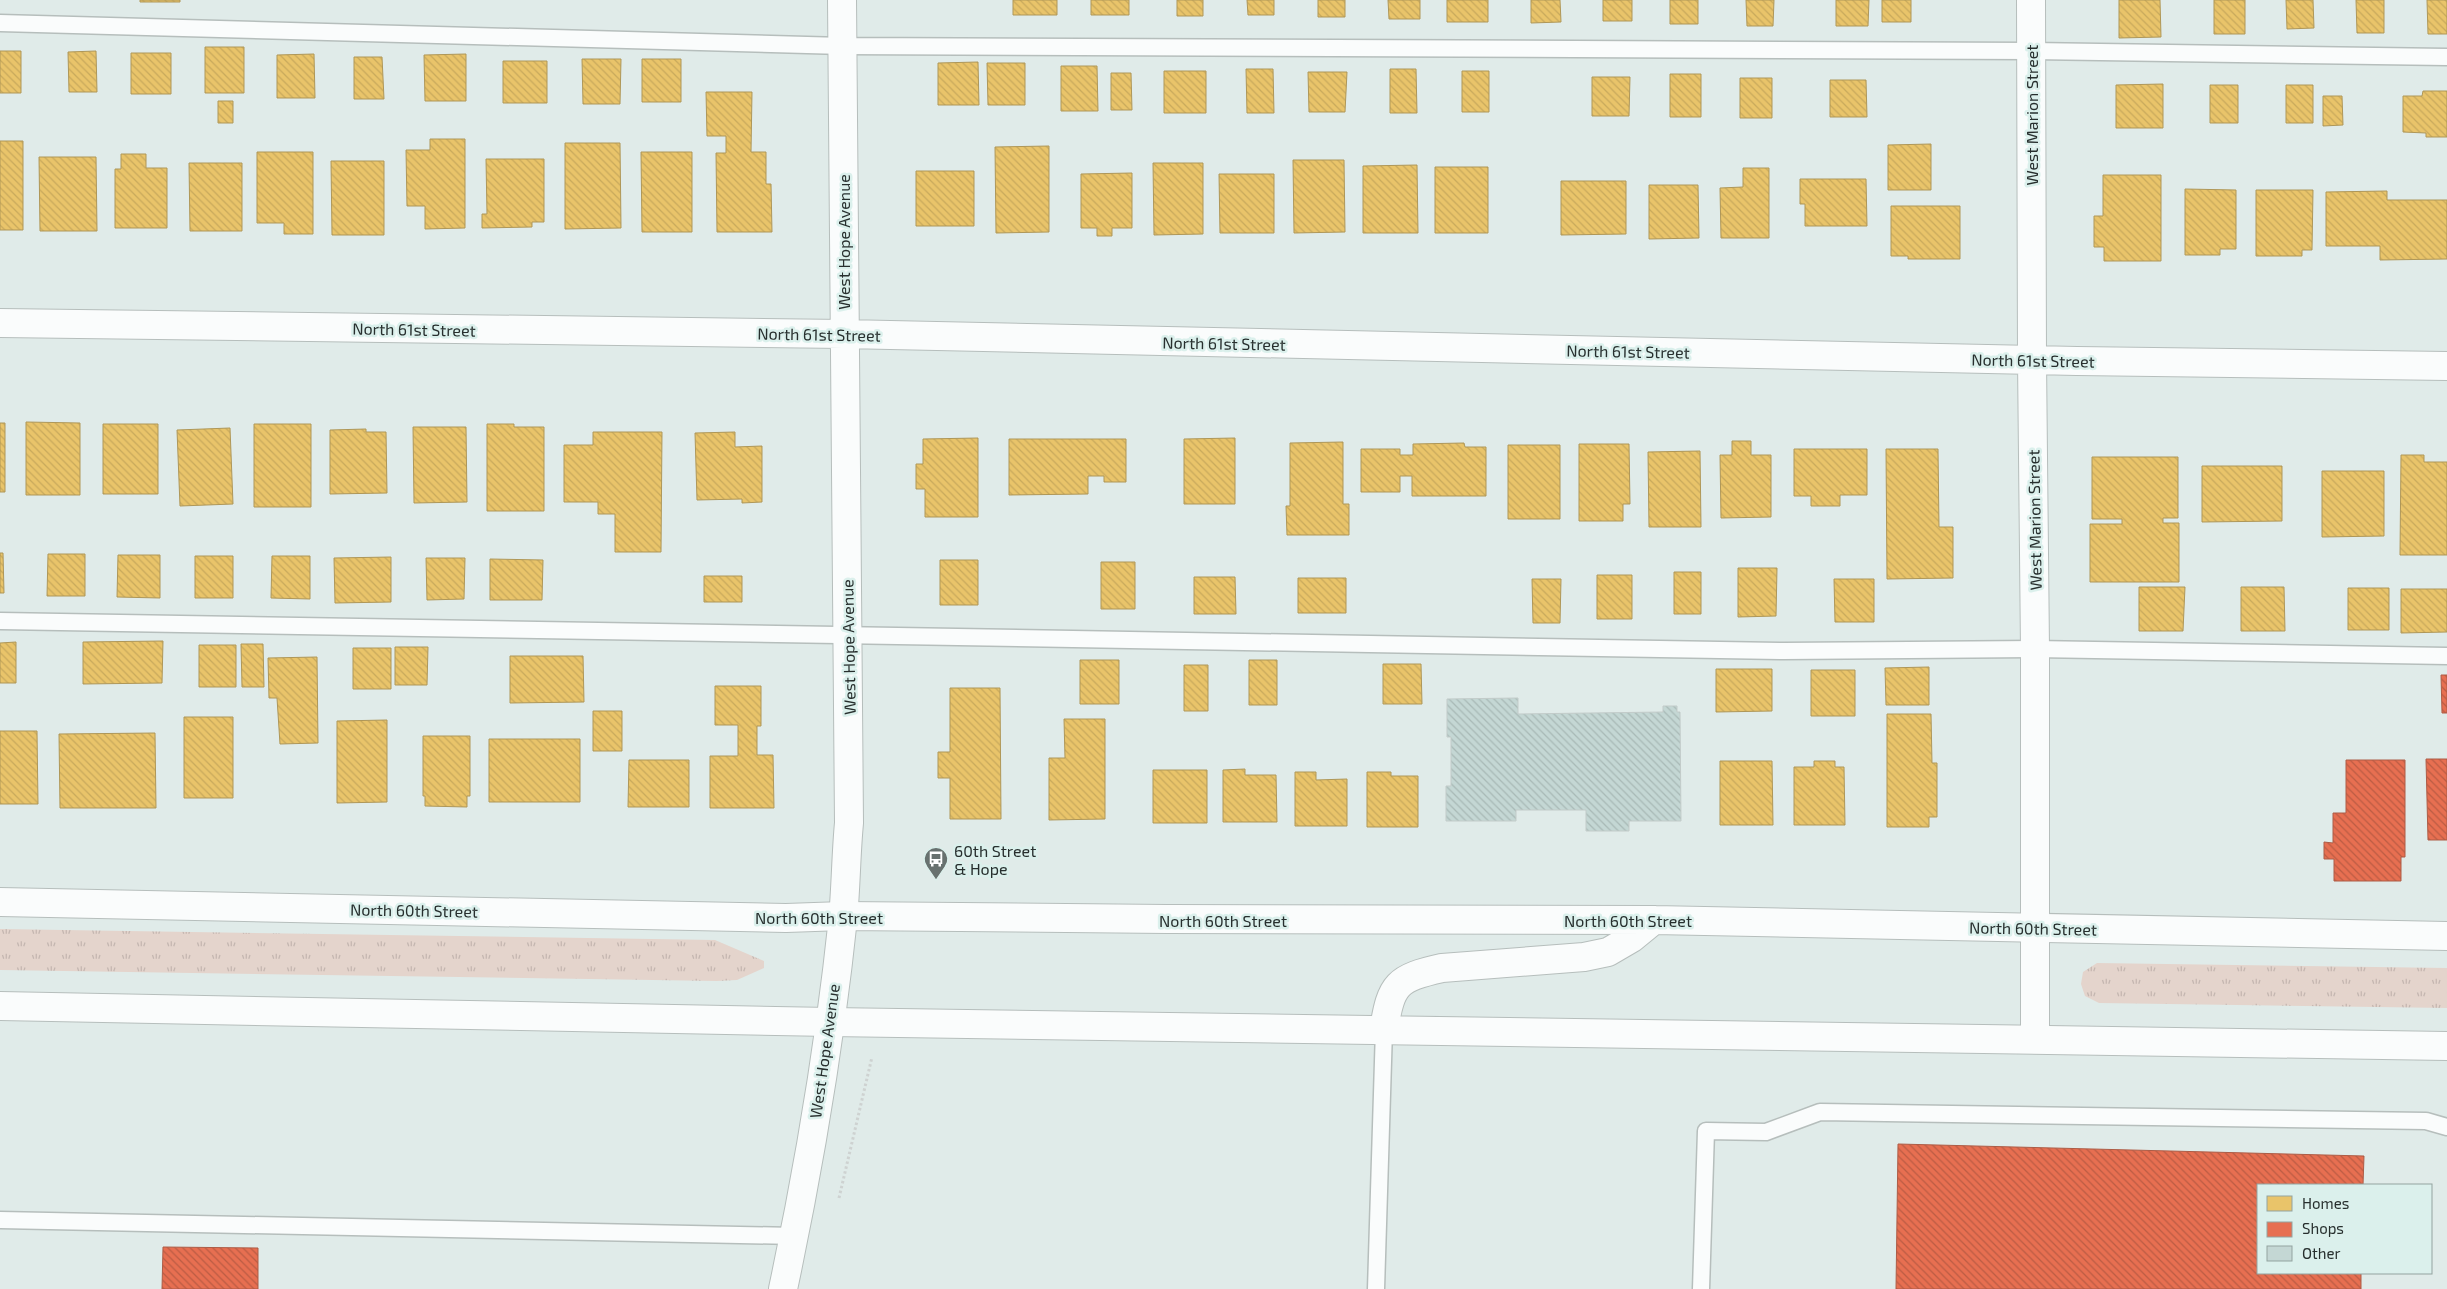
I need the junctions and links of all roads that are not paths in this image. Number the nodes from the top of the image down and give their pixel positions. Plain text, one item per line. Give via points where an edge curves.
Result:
1 (842, 0) edge
2 (2031, 0) edge
3 (0, 23) edge
4 (843, 46) junction
5 (2031, 51) junction
6 (2447, 57) edge
7 (0, 323) edge
8 (844, 334) junction
9 (2032, 360) junction
10 (2447, 366) edge
11 (0, 621) edge
12 (848, 636) junction
13 (2036, 649) junction
14 (2447, 656) edge
15 (0, 902) edge
16 (843, 916) junction
17 (1654, 920) junction
18 (2034, 928) junction
19 (2447, 936) edge
20 (0, 1006) edge
21 (830, 1022) junction
22 (1384, 1029) junction
23 (2035, 1039) junction
24 (2447, 1046) edge
25 (2447, 1127) edge
26 (0, 1220) edge
27 (794, 1236) junction
28 (783, 1289) edge
29 (1376, 1289) edge
30 (1701, 1289) edge

1 - 4 main road, West Hope Avenue
2 - 5 main road, West Marion Street
3 - 4 lane
4 - 5 lane
4 - 8 main road, West Hope Avenue
5 - 6 lane
5 - 9 main road, West Marion Street
7 - 8 main road, North 61st Street
8 - 9 main road, North 61st Street
8 - 12 main road, West Hope Avenue
9 - 10 main road, North 61st Street
9 - 13 main road, West Marion Street
11 - 12 lane
12 - 13 lane via 1784,652
12 - 16 main road, West Hope Avenue via 849,823
13 - 14 lane
13 - 18 main road, West Marion Street
15 - 16 main road, North 60th Street via 786,918
16 - 17 main road, North 60th Street
16 - 21 main road, West Hope Avenue
17 - 18 main road, North 60th Street
17 - 22 main road via 1608,952 1422,972 1400,983 1389,999
18 - 19 main road, North 60th Street
18 - 23 main road, West Marion Street
20 - 21 main road
21 - 22 main road
21 - 27 main road, West Hope Avenue
22 - 23 main road
22 - 29 lane
23 - 24 main road
25 - 30 lane via 2426,1121 1820,1112 1766,1132 1706,1131
26 - 27 lane
27 - 28 main road, West Hope Avenue

